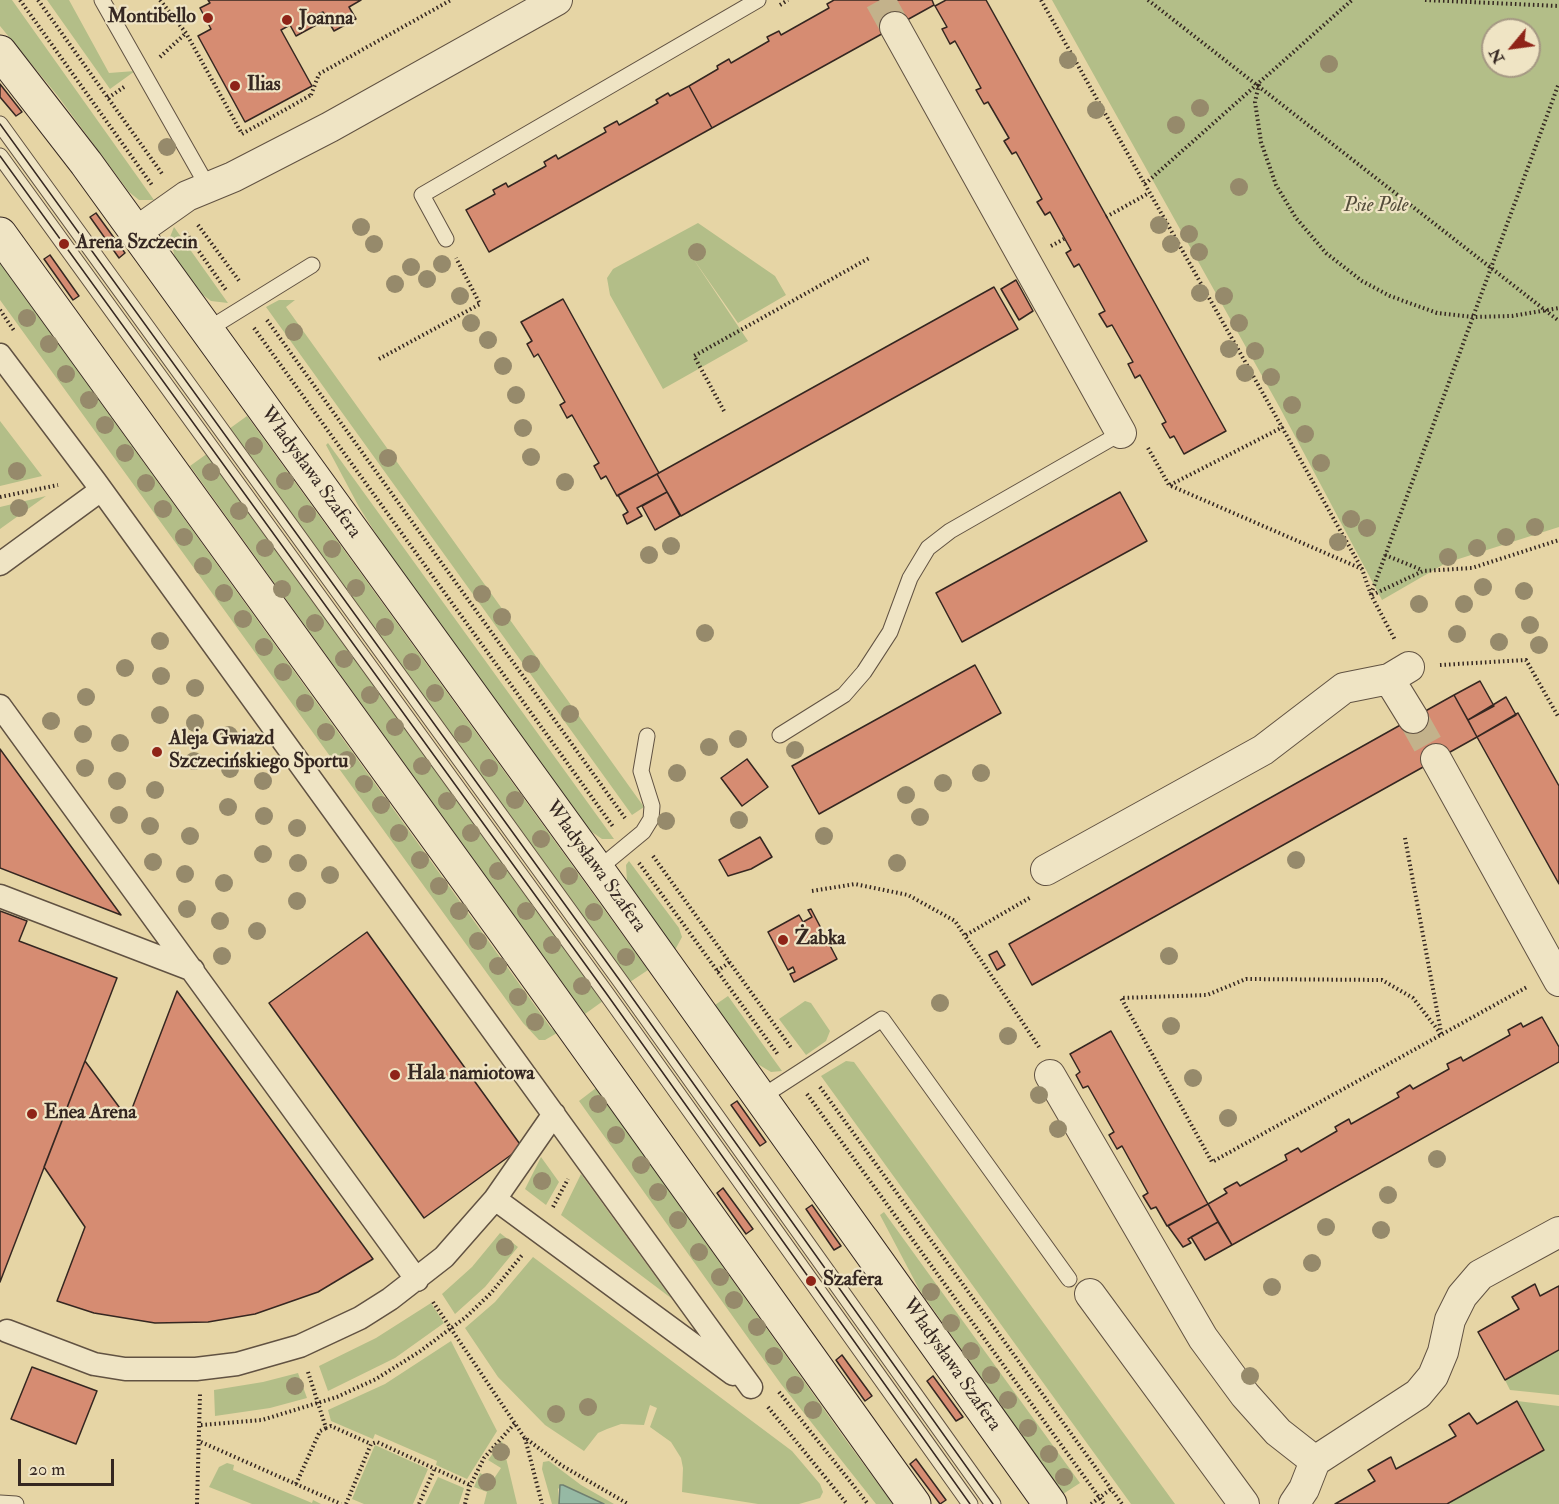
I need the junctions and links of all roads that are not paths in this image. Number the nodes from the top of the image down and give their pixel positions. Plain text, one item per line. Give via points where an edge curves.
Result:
1 (102, 0) edge
2 (557, 0) edge
3 (758, 0) edge
4 (895, 27) tunnel mouth
5 (0, 52) edge
6 (0, 124) edge
7 (0, 156) edge
8 (208, 187) junction
9 (136, 232) junction
10 (0, 234) edge
11 (446, 239) road end
12 (312, 265) dead end
13 (207, 330) junction
14 (0, 355) edge
15 (1121, 433) joint
16 (98, 486) junction
17 (0, 564) edge
18 (0, 706) edge
19 (1413, 718) tunnel mouth
20 (780, 735) dead end
21 (647, 736) dead end
22 (1437, 759) tunnel mouth
23 (597, 870) junction
24 (1046, 870) road end
25 (0, 896) edge
26 (192, 970) junction
27 (1556, 977) edge
28 (1050, 1076) road end
29 (760, 1098) junction
30 (554, 1114) junction
31 (495, 1199) junction
32 (1559, 1232) edge
33 (417, 1280) junction
34 (1080, 1287) joint
35 (7, 1331) dead end
36 (1315, 1461) junction
37 (0, 1503) edge
38 (16, 1504) edge
39 (914, 1504) edge
40 (970, 1504) edge
41 (993, 1504) edge
42 (1050, 1504) edge
43 (1244, 1504) edge
44 (1294, 1504) edge

1 - 8 lane
2 - 8 street via 330,127
3 - 11 lane via 422,195
4 - 15 street
5 - 9 main road, Władysława Szafera
6 - 41 lane via 614,972
7 - 40 lane via 606,993
8 - 9 street
9 - 13 main road, Władysława Szafera
10 - 39 main road
12 - 13 lane
13 - 23 main road, Władysława Szafera
14 - 16 street
15 - 20 lane via 950,531 928,548 910,578 890,632 864,672 844,695
16 - 17 street
16 - 30 street
18 - 26 street
19 - 24 street via 1399,673 1344,688 1263,750
21 - 23 lane via 641,771 652,815 647,828
22 - 27 street
23 - 29 main road, Władysława Szafera
25 - 26 street
26 - 33 street
28 - 36 street via 1203,1338 1278,1432
29 - 34 lane via 882,1019
29 - 42 main road, Władysława Szafera
30 - 31 street
30 - 31 street via 751,1387
31 - 33 street via 444,1257
32 - 36 street via 1480,1275 1462,1296 1450,1320 1433,1376 1418,1394
33 - 35 street via 360,1318 300,1346 237,1364 196,1369 125,1369 94,1364
34 - 43 street
36 - 44 street
37 - 38 lane

